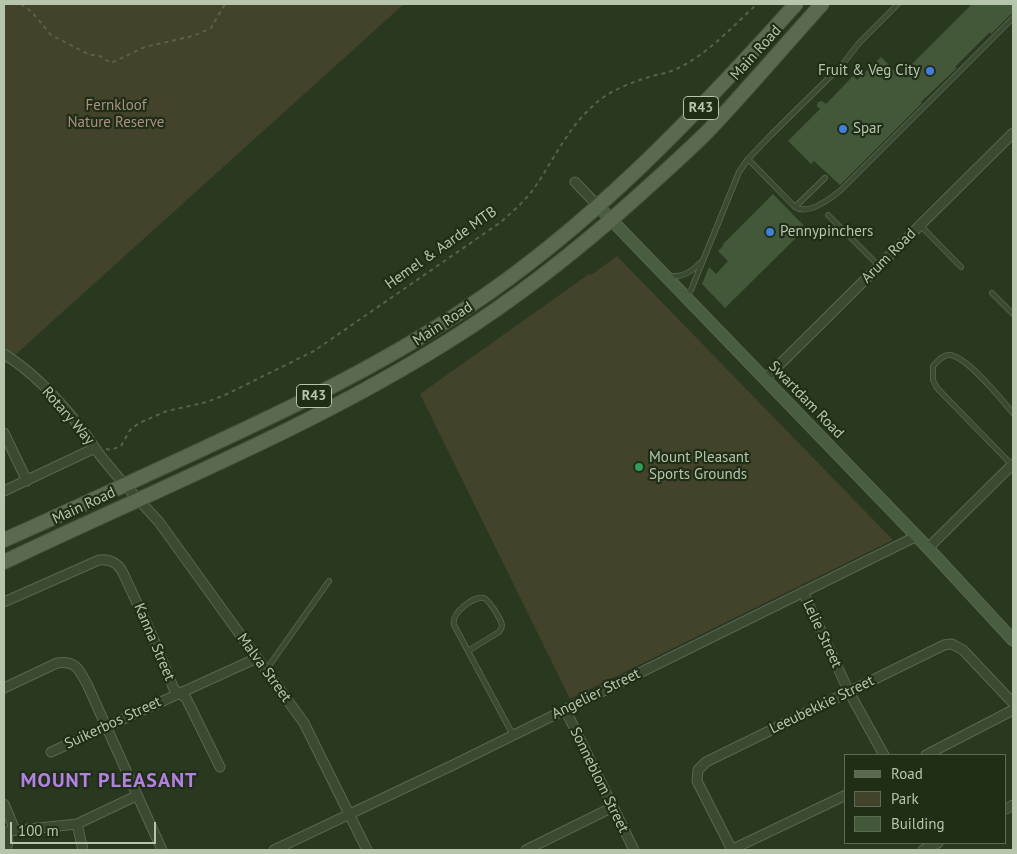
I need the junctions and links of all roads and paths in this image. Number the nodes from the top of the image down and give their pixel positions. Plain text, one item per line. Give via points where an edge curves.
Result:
1 (21, 4) edge
2 (225, 4) edge
3 (757, 4) edge
4 (796, 4) edge
5 (822, 4) edge
6 (898, 4) edge
7 (1013, 18) edge
8 (1013, 133) edge
9 (748, 160) junction
10 (824, 178) dead end
11 (575, 182) dead end
12 (598, 206) junction
13 (795, 207) junction
14 (828, 215) dead end
15 (612, 220) junction
16 (920, 225) junction
17 (703, 258) junction
18 (879, 266) junction
19 (961, 267) dead end
20 (662, 273) junction
21 (992, 293) dead end
22 (685, 296) junction
23 (1013, 314) edge
24 (4, 354) edge
25 (765, 379) junction
26 (1013, 413) edge
27 (4, 433) edge
28 (95, 448) junction
29 (1013, 464) edge
30 (27, 481) junction
31 (125, 484) junction
32 (4, 491) edge
33 (140, 499) junction
34 (917, 536) junction
35 (4, 540) edge
36 (928, 548) junction
37 (4, 562) edge
38 (329, 581) dead end
39 (803, 592) junction
40 (4, 602) edge
41 (1013, 640) edge
42 (468, 651) junction
43 (257, 658) junction
44 (266, 670) junction
45 (4, 688) edge
46 (849, 692) junction
47 (179, 693) junction
48 (1013, 703) edge
49 (565, 709) junction
50 (1013, 710) edge
51 (106, 727) junction
52 (513, 735) junction
53 (51, 752) dead end
54 (883, 754) edge
55 (928, 754) edge
56 (220, 767) dead end
57 (136, 796) junction
58 (844, 796) edge
59 (4, 804) edge
60 (613, 807) junction
61 (349, 814) junction
62 (77, 824) junction
63 (9, 832) edge
64 (6, 850) edge
65 (83, 850) edge
66 (162, 850) edge
67 (274, 850) edge
68 (367, 850) edge
69 (526, 850) edge
70 (634, 850) edge
71 (732, 850) edge

1 - 2 path via 51,35 111,63 145,47 193,36 211,28
3 - 28 path, Hemel & Aarde MTB via 690,62 630,84 594,104 576,124 534,188 501,222 314,351 227,394 167,411 139,423 116,448
4 - 12 main road, Main Road / R43 via 683,127
5 - 15 main road, Main Road / R43 via 707,131
6 - 9 lane
7 - 13 lane via 841,190 806,210
8 - 16 street, Arum Road
9 - 13 lane
9 - 17 lane via 739,172
10 - 13 lane
11 - 12 street, Swartdam Road
12 - 15 street, Swartdam Road
12 - 31 main road, Main Road / R43 via 466,308 394,353 309,399
14 - 18 lane
15 - 20 street, Swartdam Road
15 - 33 main road, Main Road / R43 via 520,292 395,373 307,421
16 - 18 street, Arum Road
16 - 19 lane
17 - 20 lane via 683,275
17 - 22 lane via 691,290
18 - 25 street, Arum Road
20 - 22 street, Swartdam Road
21 - 23 lane
22 - 25 street, Swartdam Road
24 - 28 street, Rotary Way via 40,383
25 - 34 street, Swartdam Road
26 - 29 lane via 962,360 944,356 933,366 933,380 937,388
27 - 30 street
28 - 30 street
28 - 31 street, Rotary Way
29 - 36 street
30 - 32 street
31 - 33 street, Rotary Way
31 - 35 main road, Main Road / R43
33 - 37 main road, Main Road / R43
33 - 43 street, Malva Street
34 - 36 street, Swartdam Road
34 - 39 street, Angelier Street
36 - 41 street, Swartdam Road
38 - 44 lane
39 - 46 street, Lelie Street
39 - 49 street, Angelier Street
40 - 47 street, Kanna Street via 92,562 104,559 115,563 121,568 174,689
42 - 42 lane via 453,619 458,610 483,598 489,602 501,629
42 - 52 lane
43 - 44 street, Malva Street
43 - 47 street, Suikerbos Street
44 - 61 street, Malva Street via 304,723
45 - 51 street via 57,663 72,664 81,672
46 - 48 street, Leeubekkie Street via 952,644 963,650
46 - 54 street, Lelie Street
46 - 71 street, Leeubekkie Street via 706,762 698,770 697,781
47 - 51 street, Suikerbos Street
47 - 56 street, Kanna Street via 186,698
49 - 52 street, Angelier Street
49 - 60 street, Sonneblom Street
50 - 55 street
51 - 53 street, Suikerbos Street
51 - 57 street
52 - 61 street, Angelier Street
57 - 62 street
57 - 66 street
58 - 71 street
59 - 63 street
60 - 69 street
60 - 70 street, Sonneblom Street
61 - 67 street, Angelier Street
61 - 68 street, Malva Street
62 - 63 street
62 - 65 street
63 - 64 street

